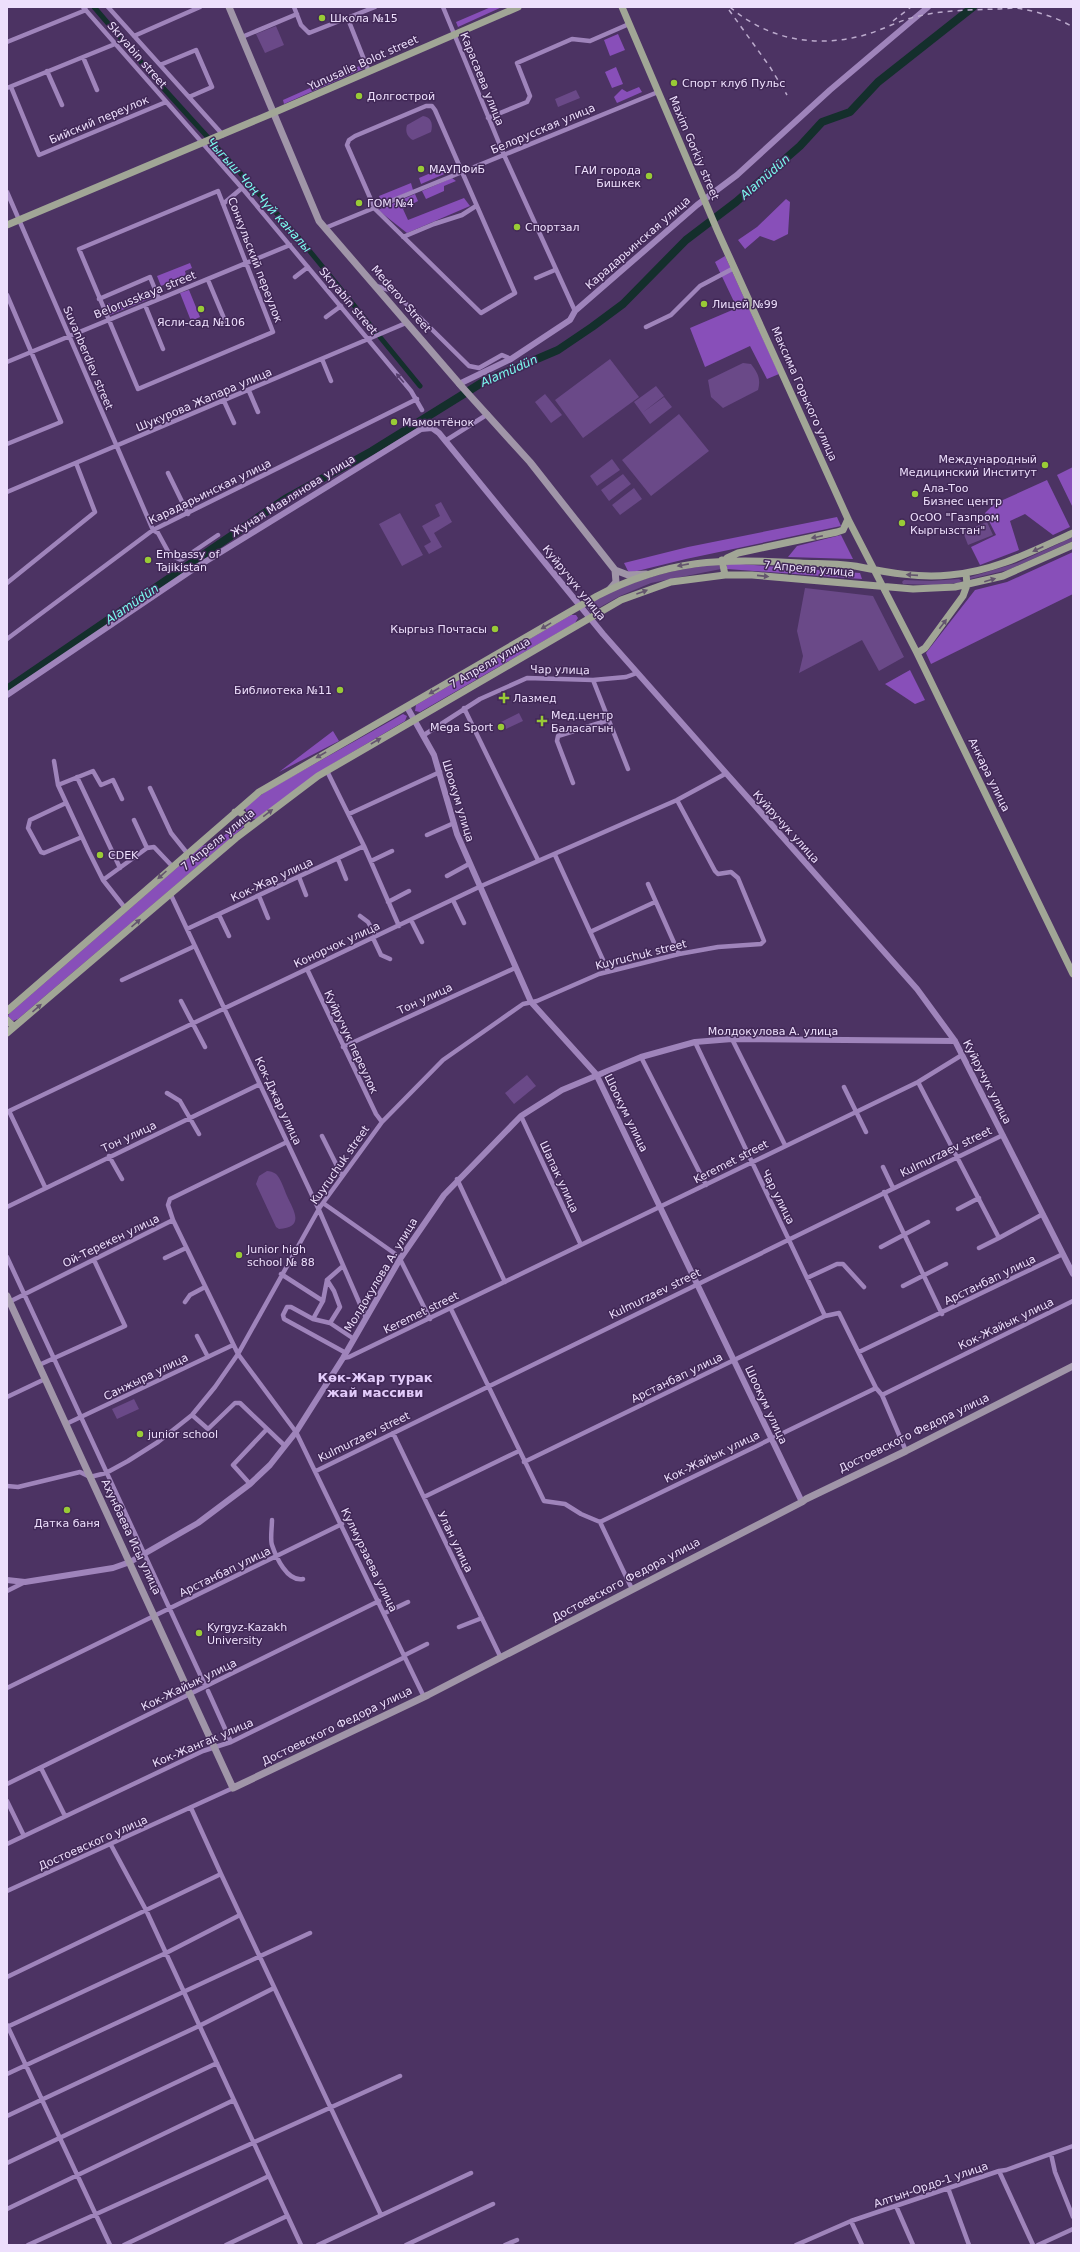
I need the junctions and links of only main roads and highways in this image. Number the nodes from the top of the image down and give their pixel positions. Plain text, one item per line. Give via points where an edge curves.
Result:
1 (229, 7) edge
2 (518, 7) edge
3 (622, 7) edge
4 (273, 114) junction
5 (708, 209) joint
6 (7, 225) edge
7 (848, 518) junction
8 (1073, 533) edge
9 (1073, 545) edge
10 (722, 560) junction
11 (615, 570) junction
12 (873, 571) junction
13 (650, 573) junction
14 (966, 573) junction
15 (724, 574) junction
16 (967, 585) junction
17 (882, 587) junction
18 (610, 589) junction
19 (917, 653) junction
20 (235, 812) junction
21 (248, 828) junction
22 (1073, 974) edge
23 (7, 1011) edge
24 (7, 1020) edge
25 (14, 1027) junction
26 (7, 1033) edge
27 (8, 1300) edge
28 (1073, 1366) edge
29 (233, 1788) joint

1 - 4 main road, Mederov Street
2 - 4 main road, Yunusalie Bolot street
3 - 5 main road, Maxim Gorkiy street
4 - 6 main road, Yunusalie Bolot street
4 - 11 main road, Mederov Street via 319,220 406,323 530,462
5 - 7 main road, Максима Горького улица
7 -> 10 main road via 843,530 738,553
7 - 12 main road, Максима Горького улица
8 -> 14 main road, 7 Апреля улица via 1015,559
16 -> 9 main road, 7 Апреля улица via 1016,572
10 - 12 main road, 7 Апреля улица via 860,567
10 -> 13 main road, 7 Апреля улица via 684,564
10 - 15 main road
11 - 13 main road via 628,575
11 - 18 main road via 616,582
14 -> 12 main road, 7 Апреля улица via 920,576
12 - 17 main road, Максима Горького улица
13 - 18 main road, 7 Апреля улица
14 - 16 main road
15 -> 17 main road, 7 Апреля улица
21 -> 15 main road, 7 Апреля улица via 327,771 606,608 671,582
16 - 17 main road, 7 Апреля улица via 927,589
19 -> 16 main road via 925,648 964,596
17 - 19 main road, Анкара улица
18 -> 20 main road, 7 Апреля улица via 272,783
19 - 22 main road, Анкара улица
20 - 21 main road via 240,812 246,817
20 -> 23 main road, 7 Апреля улица
25 -> 21 main road, 7 Апреля улица
24 - 25 main road
25 - 26 main road, 7 Апреля улица
27 - 29 main road, Ахунбаева Исы улица
28 - 29 main road, Достоевского Федора улица via 806,1499 424,1697

